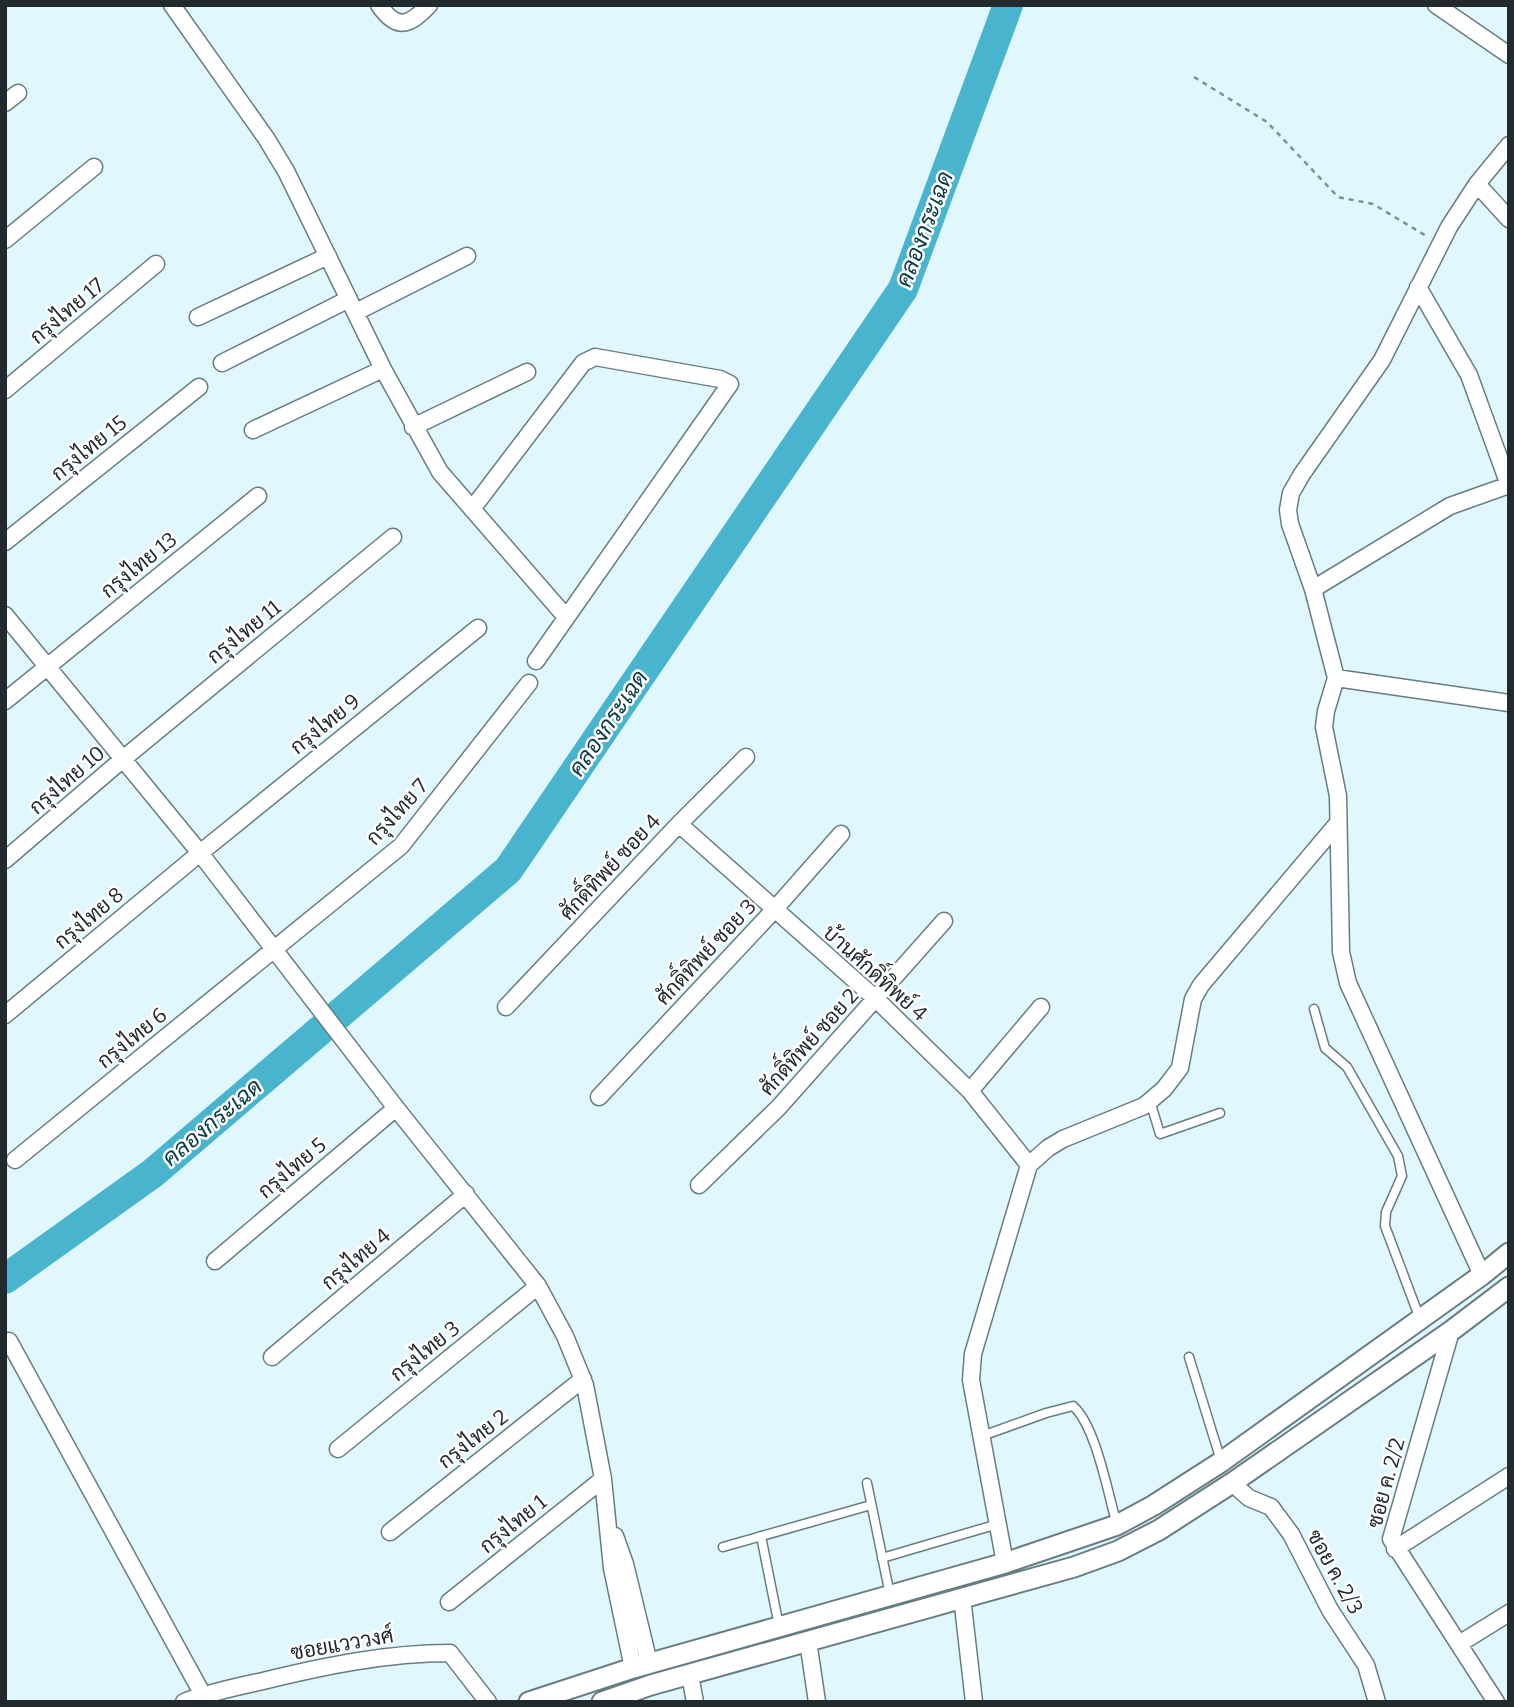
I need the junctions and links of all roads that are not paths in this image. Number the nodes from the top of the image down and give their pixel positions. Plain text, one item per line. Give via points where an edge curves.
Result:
1 (172, 5) edge
2 (379, 5) edge
3 (429, 5) edge
4 (1436, 5) edge
5 (1509, 55) edge
6 (1509, 145) edge
7 (94, 167) dead end
8 (1477, 184) junction
9 (1509, 219) edge
10 (5, 240) edge
11 (328, 256) junction
12 (467, 257) dead end
13 (156, 264) dead end
14 (1418, 286) junction
15 (352, 305) junction
16 (198, 317) dead end
17 (222, 363) dead end
18 (383, 369) junction
19 (527, 372) dead end
20 (199, 387) dead end
21 (5, 390) edge
22 (413, 427) junction
23 (253, 430) dead end
24 (1509, 485) edge
25 (258, 496) dead end
26 (472, 509) junction
27 (393, 537) dead end
28 (5, 542) edge
29 (1313, 589) junction
30 (5, 615) edge
31 (566, 617) junction
32 (478, 628) dead end
33 (536, 661) dead end
34 (47, 666) junction
35 (1336, 678) junction
36 (530, 683) dead end
37 (5, 701) edge
38 (1509, 703) edge
39 (746, 757) dead end
40 (123, 759) junction
41 (679, 824) junction
42 (1338, 824) junction
43 (841, 834) dead end
44 (200, 853) junction
45 (5, 860) edge
46 (774, 910) junction
47 (944, 921) dead end
48 (275, 948) junction
49 (876, 999) junction
50 (506, 1007) dead end
51 (1041, 1007) dead end
52 (1314, 1009) dead end
53 (5, 1016) edge
54 (970, 1091) junction
55 (600, 1097) dead end
56 (1150, 1101) junction
57 (396, 1108) junction
58 (1220, 1114) dead end
59 (15, 1160) dead end
60 (1029, 1164) junction
61 (699, 1185) dead end
62 (466, 1194) junction
63 (1509, 1253) edge
64 (215, 1261) dead end
65 (1482, 1275) junction
66 (538, 1286) junction
67 (1509, 1287) edge
68 (1420, 1319) junction
69 (1451, 1331) junction
70 (9, 1341) dead end
71 (1374, 1352) junction
72 (272, 1357) dead end
73 (1189, 1357) dead end
74 (1390, 1373) junction
75 (583, 1379) junction
76 (982, 1436) junction
77 (338, 1449) dead end
78 (1221, 1462) junction
79 (1509, 1476) edge
80 (603, 1479) junction
81 (867, 1483) dead end
82 (1232, 1483) junction
83 (871, 1505) junction
84 (998, 1524) junction
85 (1117, 1525) junction
86 (390, 1532) dead end
87 (761, 1536) junction
88 (723, 1547) dead end
89 (1395, 1549) junction
90 (882, 1558) junction
91 (1005, 1563) junction
92 (890, 1595) junction
93 (962, 1597) junction
94 (449, 1602) dead end
95 (1509, 1613) edge
96 (779, 1626) junction
97 (808, 1641) junction
98 (1460, 1644) junction
99 (641, 1666) junction
100 (690, 1675) junction
101 (203, 1695) junction
102 (815, 1701) edge
103 (184, 1702) edge
104 (488, 1702) edge
105 (530, 1702) edge
106 (602, 1702) edge
107 (695, 1702) edge
108 (974, 1702) edge
109 (1377, 1702) edge
110 (1496, 1702) edge

1 - 11 street via 266,138
2 - 3 street via 389,19 401,24 415,19
4 - 5 street
6 - 8 street
7 - 10 street
8 - 9 street
8 - 14 street
11 - 15 street
11 - 16 street
12 - 15 street
13 - 21 street, กรุงไทย 17
14 - 24 street via 1469,375
14 - 29 street via 1382,359 1292,494 1290,524
15 - 17 street
15 - 18 street
18 - 22 street
18 - 23 street
19 - 22 street
20 - 28 street, กรุงไทย 15
22 - 26 street via 440,472
24 - 29 street via 1450,506
25 - 34 street, กรุงไทย 13
26 - 31 street
26 - 31 street via 583,363 595,357 730,384
27 - 40 street, กรุงไทย 11
29 - 35 street
30 - 34 street
31 - 33 street
32 - 44 street, กรุงไทย 9
34 - 37 street, กรุงไทย 13
34 - 40 street
35 - 38 street
35 - 42 street via 1324,727 1338,796
36 - 48 street, กรุงไทย 7 via 401,846
39 - 41 street, ศักดิ์ทิพย์ ซอย 4
40 - 44 street
40 - 45 street, กรุงไทย 10
41 - 46 street, บ้านศักดิ์ทิพย์ 4
41 - 50 street, ศักดิ์ทิพย์ ซอย 4
42 - 56 street via 1202,985 1193,999 1180,1068
42 - 65 street via 1341,952 1348,983
43 - 46 street, ศักดิ์ทิพย์ ซอย 3
44 - 48 street
44 - 53 street, กรุงไทย 8
46 - 49 street, บ้านศักดิ์ทิพย์ 4
46 - 55 street, ศักดิ์ทิพย์ ซอย 3
47 - 49 street, ศักดิ์ทิพย์ ซอย 2
48 - 57 street
48 - 59 street, กรุงไทย 6
49 - 54 street, บ้านศักดิ์ทิพย์ 4
49 - 61 street, ศักดิ์ทิพย์ ซอย 2 via 779,1107
51 - 54 street
52 - 68 lane via 1325,1048 1348,1067 1398,1156 1402,1176 1385,1226
54 - 60 street, บ้านศักดิ์ทิพย์ 4
56 - 58 lane via 1160,1134
56 - 60 street via 1063,1139
57 - 62 street
57 - 64 street, กรุงไทย 5
60 - 76 street via 974,1354 971,1380
62 - 66 street
62 - 72 street, กรุงไทย 4
63 - 65 street
65 - 68 street
66 - 75 street
66 - 77 street, กรุงไทย 3
67 - 69 street
68 - 71 street
69 - 74 street
69 - 89 street, ซอย ค. 2/2 via 1391,1532
70 - 101 street
71 - 74 street
71 - 78 street
73 - 78 lane
74 - 82 street
75 - 80 street
75 - 86 street, กรุงไทย 2
76 - 84 street
76 - 85 lane via 1073,1406 1083,1414 1092,1437
78 - 85 street
79 - 89 street
80 - 94 street, กรุงไทย 1
80 - 99 street via 611,1568
81 - 83 lane
82 - 93 street via 1159,1531 1118,1550 1074,1567
82 - 109 street, ซอย ค. 2/3 via 1249,1498 1271,1507 1291,1534 1330,1610 1366,1665
83 - 87 lane
83 - 90 lane
84 - 90 lane
84 - 91 street
85 - 91 street
87 - 88 lane
87 - 96 lane
89 - 98 street, ซอย ค. 2/2
90 - 92 lane
91 - 92 street
92 - 96 street
93 - 97 street
93 - 108 street
95 - 98 street
96 - 99 street
97 - 100 street
97 - 102 street
98 - 110 street, ซอย ค. 2/2
99 - 105 street
100 - 106 street
100 - 107 street
101 - 103 street, ซอยแวววงศ์
101 - 104 street, ซอยแวววงศ์ via 408,1653 450,1653

